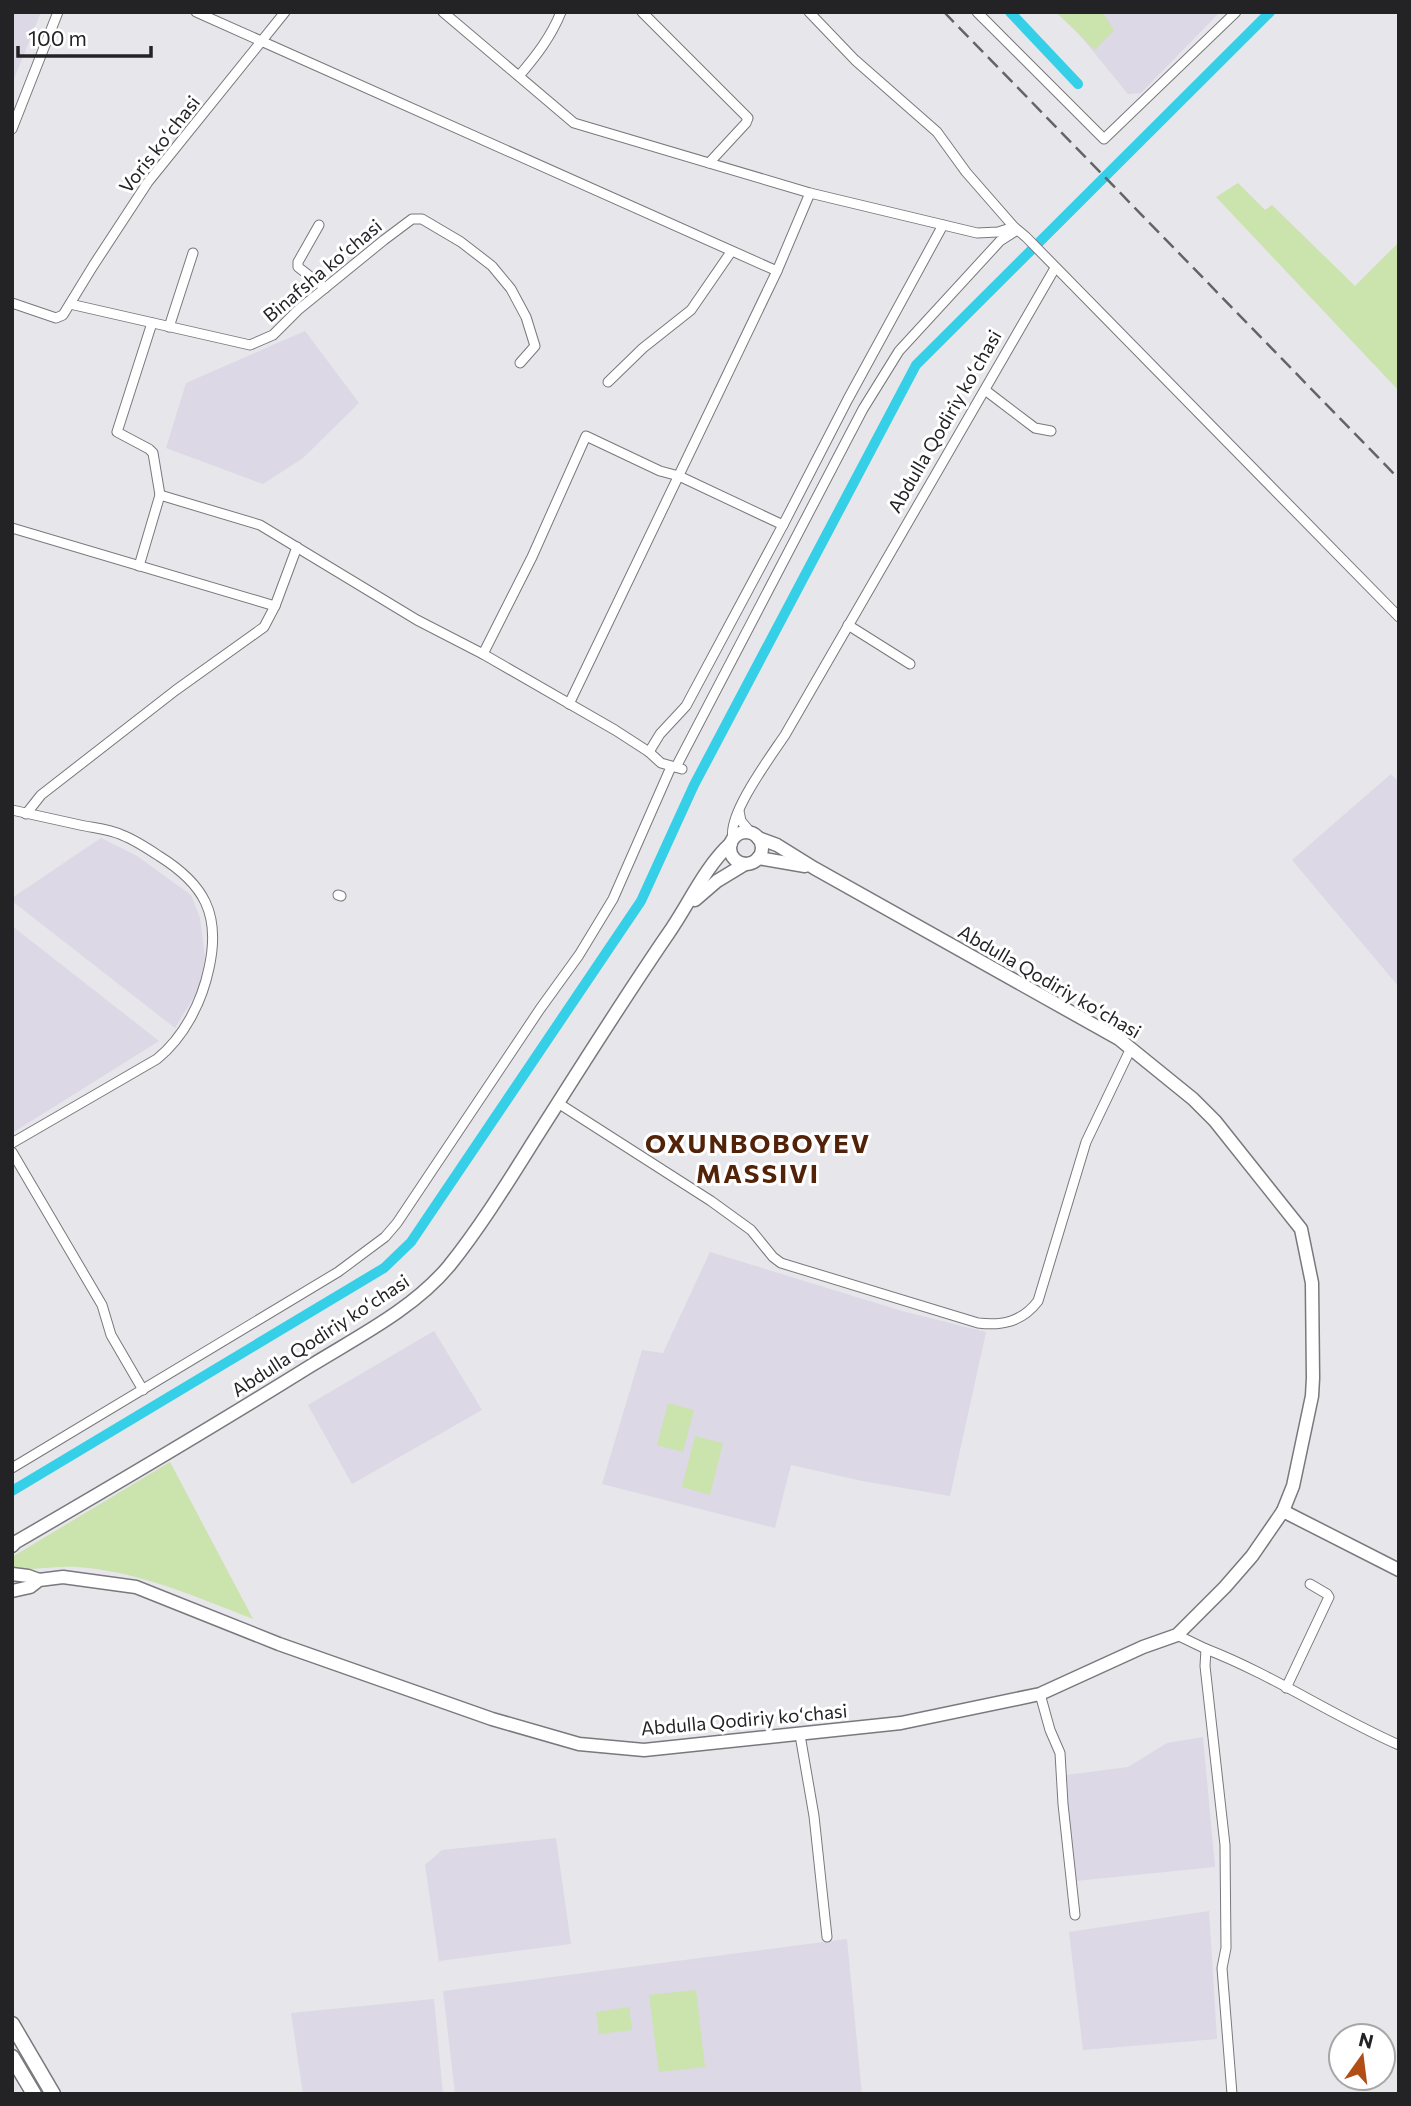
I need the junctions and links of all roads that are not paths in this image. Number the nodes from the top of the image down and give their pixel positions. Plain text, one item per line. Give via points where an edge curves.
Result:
1 (58, 12) edge
2 (196, 12) edge
3 (285, 12) edge
4 (443, 12) edge
5 (561, 12) edge
6 (642, 12) edge
7 (809, 12) edge
8 (977, 12) edge
9 (1236, 12) edge
10 (260, 43) junction
11 (519, 76) junction
12 (12, 129) edge
13 (709, 163) junction
14 (810, 193) junction
15 (319, 225) dead end
16 (943, 225) junction
17 (1016, 229) junction
18 (731, 252) junction
19 (193, 253) dead end
20 (1055, 268) junction
21 (777, 271) junction
22 (325, 288) junction
23 (12, 303) edge
24 (70, 304) junction
25 (152, 323) junction
26 (169, 327) junction
27 (520, 363) dead end
28 (607, 382) dead end
29 (985, 390) junction
30 (1051, 431) dead end
31 (679, 476) junction
32 (160, 495) junction
33 (783, 525) junction
34 (12, 528) edge
35 (297, 547) junction
36 (139, 566) junction
37 (275, 606) junction
38 (1399, 617) edge
39 (848, 625) junction
40 (483, 654) junction
41 (910, 664) dead end
42 (569, 704) junction
43 (649, 752) junction
44 (676, 768) junction
45 (739, 809) junction
46 (12, 810) edge
47 (26, 814) junction
48 (755, 835) junction
49 (732, 840) junction
50 (758, 858) junction
51 (745, 864) junction
52 (813, 867) junction
53 (687, 907) junction
54 (1131, 1048) junction
55 (558, 1103) junction
56 (12, 1143) edge
57 (12, 1152) edge
58 (143, 1390) junction
59 (12, 1468) edge
60 (1283, 1511) junction
61 (14, 1544) edge
62 (1399, 1570) edge
63 (12, 1574) edge
64 (39, 1580) junction
65 (1310, 1584) dead end
66 (12, 1591) edge
67 (1177, 1635) junction
68 (1206, 1649) junction
69 (1286, 1688) junction
70 (1040, 1694) junction
71 (800, 1735) junction
72 (1399, 1745) edge
73 (1075, 1916) dead end
74 (827, 1937) dead end
75 (12, 2024) edge
76 (12, 2057) edge
77 (34, 2094) edge
78 (54, 2094) edge
79 (1232, 2094) edge

1 - 12 street
2 - 10 street
3 - 10 street, Voris koʻchasi
4 - 11 street
5 - 11 street via 553,32
6 - 13 street via 748,118
7 - 17 street via 855,60 937,132
8 - 9 street via 1104,139
10 - 18 street
10 - 24 street, Voris koʻchasi via 148,182
11 - 13 street via 574,123
13 - 14 street
14 - 16 street
14 - 21 street
15 - 22 street via 298,267
16 - 17 street via 977,233
16 - 33 street
17 - 20 street
17 - 44 street via 899,351 863,409
18 - 21 street
18 - 28 street via 691,310
19 - 26 street
20 - 29 street, Abdulla Qodiriy koʻchasi
20 - 38 street
21 - 31 street
22 - 26 street, Binafsha koʻchasi via 273,335 250,345
22 - 27 street, Binafsha koʻchasi via 412,219 422,219 492,266 511,289 535,346
23 - 24 street via 56,318
24 - 25 street, Binafsha koʻchasi
25 - 26 street, Binafsha koʻchasi
25 - 32 street via 117,432 153,453
29 - 30 street via 1035,428
29 - 39 street, Abdulla Qodiriy koʻchasi
31 - 33 street
31 - 40 street via 586,436
31 - 42 street
32 - 35 street via 260,525
32 - 36 street
33 - 43 street via 686,706
34 - 36 street
35 - 37 street
35 - 40 street
36 - 37 street
37 - 47 street via 264,627 41,795
39 - 41 street
39 - 45 street, Abdulla Qodiriy koʻchasi
40 - 42 street
42 - 43 street
43 - 44 street
44 - 58 street via 613,898 579,955 397,1223 338,1272
45 - 48 street via 741,821
45 - 49 street, Abdulla Qodiriy koʻchasi
46 - 47 street
47 - 56 street via 121,834 172,864 204,896 212,942 206,982 169,1049
48 - 49 street via 741,833
48 - 50 street via 762,848
48 - 52 street, Abdulla Qodiriy koʻchasi
49 - 51 street via 733,857
49 - 53 street, Abdulla Qodiriy koʻchasi via 715,859
50 - 51 street, Abdulla Qodiriy koʻchasi
50 - 52 street, Abdulla Qodiriy koʻchasi
51 - 53 street, Abdulla Qodiriy koʻchasi
52 - 54 street, Abdulla Qodiriy koʻchasi
53 - 55 street, Abdulla Qodiriy koʻchasi
54 - 55 street via 1086,1142 1038,1301 1025,1316 998,1324 978,1323 781,1263 751,1230 711,1201
54 - 60 street, Abdulla Qodiriy koʻchasi via 1215,1121 1301,1229 1311,1283 1312,1396 1293,1486
55 - 61 street, Abdulla Qodiriy koʻchasi via 473,1233 427,1290 195,1437
57 - 58 street via 102,1305 111,1335
58 - 59 street
60 - 62 street
60 - 67 street, Abdulla Qodiriy koʻchasi via 1252,1556
63 - 64 street, Abdulla Qodiriy koʻchasi
64 - 66 street, Abdulla Qodiriy koʻchasi
64 - 71 street, Abdulla Qodiriy koʻchasi via 63,1577 136,1587 279,1644 579,1744 657,1749
65 - 69 street via 1329,1597
67 - 68 street
67 - 70 street, Abdulla Qodiriy koʻchasi
68 - 69 street
68 - 79 street via 1225,1845 1226,1948 1222,1968
69 - 72 street
70 - 71 street, Abdulla Qodiriy koʻchasi via 901,1723
70 - 73 street via 1060,1753
71 - 74 street
75 - 78 main road
76 - 77 main road

